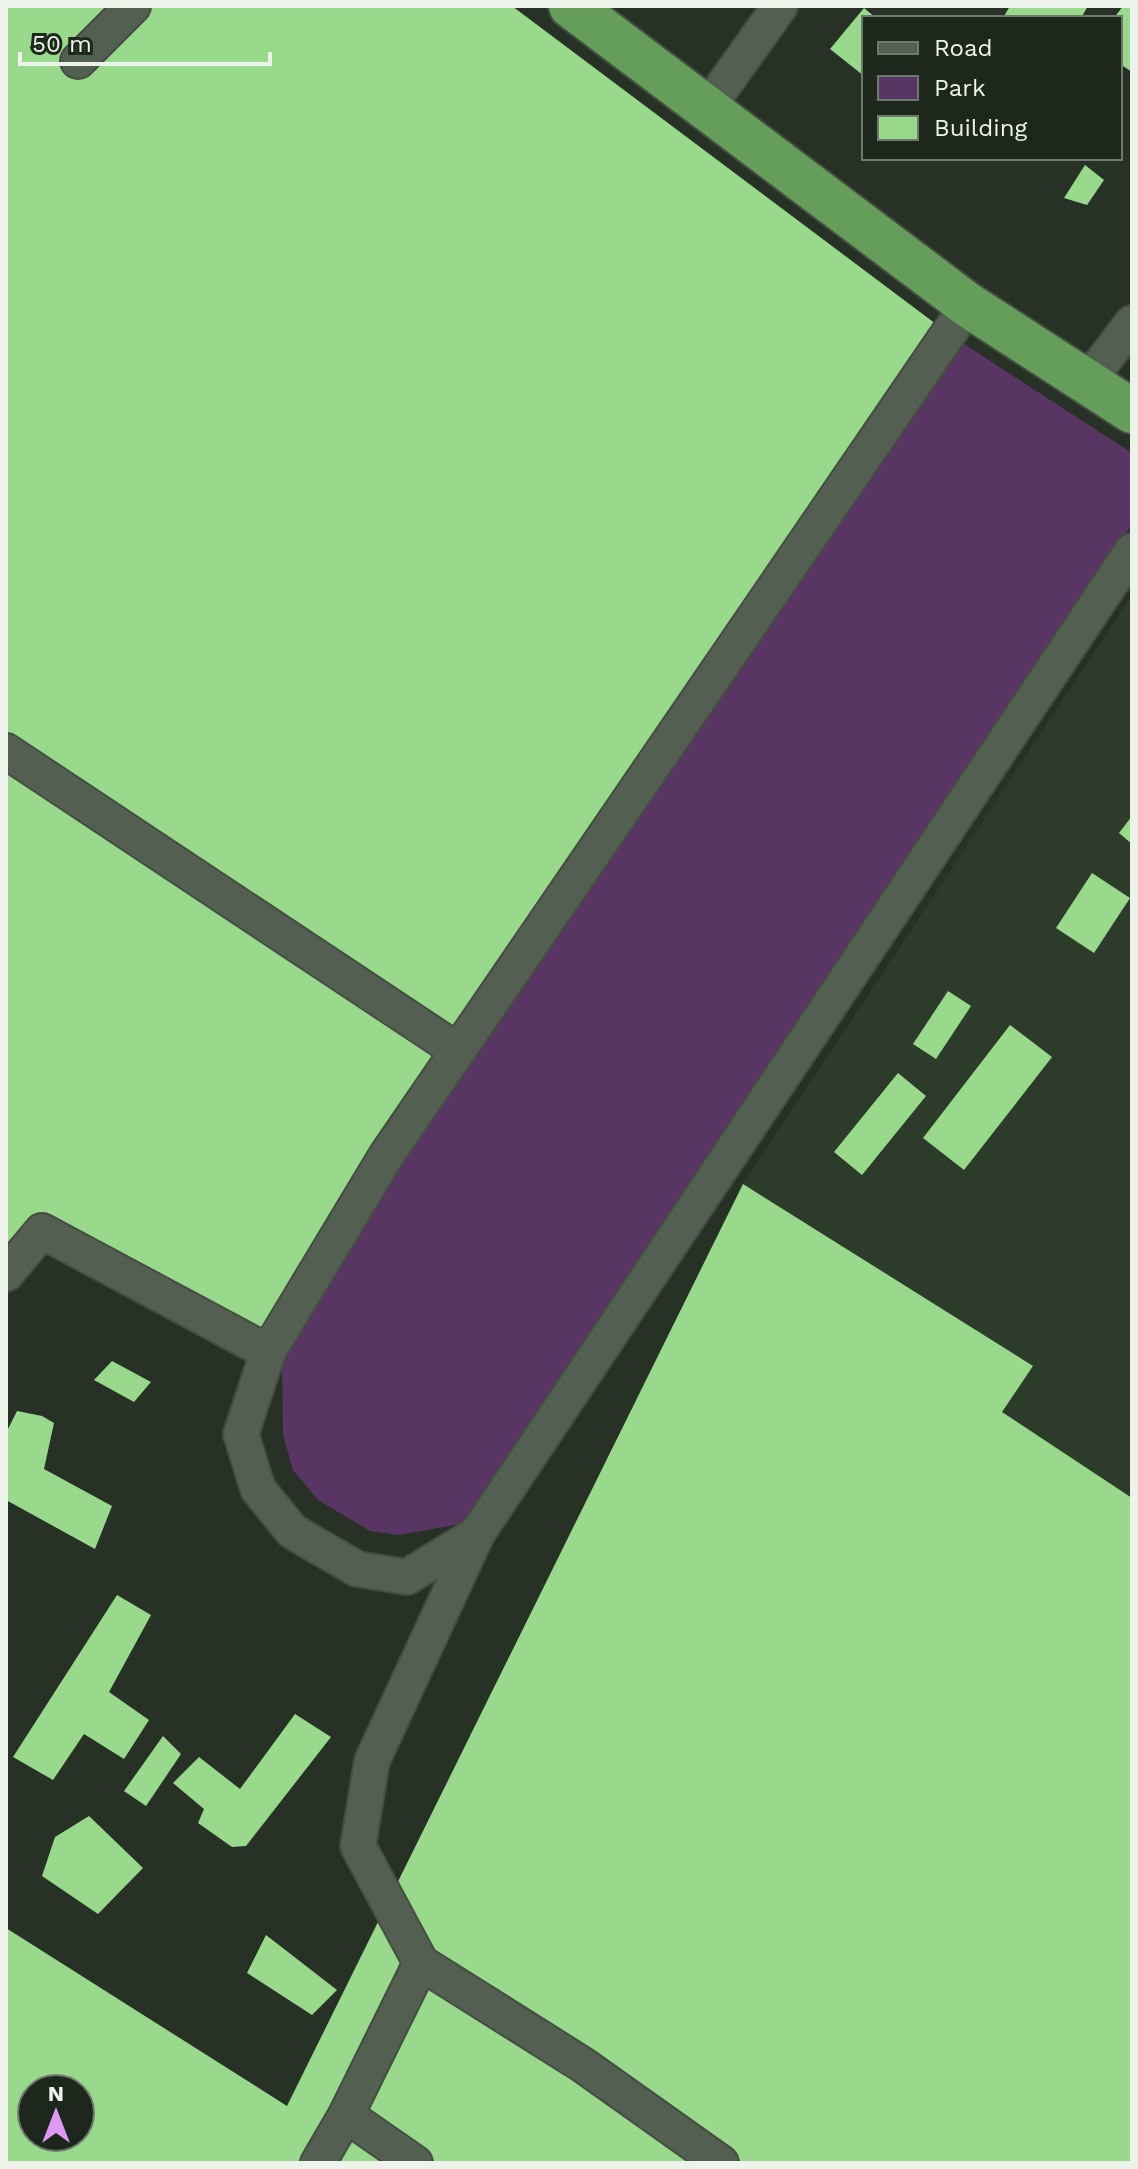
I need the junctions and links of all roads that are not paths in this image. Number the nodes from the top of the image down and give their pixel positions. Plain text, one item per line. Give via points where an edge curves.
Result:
1 (133, 6) edge
2 (571, 6) edge
3 (780, 6) edge
4 (78, 61) dead end
5 (708, 107) junction
6 (968, 305) junction
7 (1132, 323) edge
8 (1088, 381) junction
9 (1132, 411) edge
10 (1132, 551) edge
11 (6, 751) edge
12 (458, 1051) junction
13 (6, 1274) edge
14 (268, 1352) junction
15 (477, 1534) junction
16 (421, 1963) junction
17 (346, 2115) junction
18 (318, 2163) edge
19 (415, 2163) edge
20 (721, 2163) edge

1 - 4 street
2 - 5 highway
3 - 5 street
5 - 6 highway
6 - 8 highway
6 - 12 street
7 - 8 street
8 - 9 highway
10 - 15 street
11 - 12 street
12 - 14 street via 386,1156
13 - 14 street via 42,1231
14 - 15 street via 241,1434 258,1489 292,1531 357,1569 407,1577
15 - 16 street via 372,1761 358,1846
16 - 17 street
16 - 20 street via 583,2065
17 - 18 street
17 - 19 street

